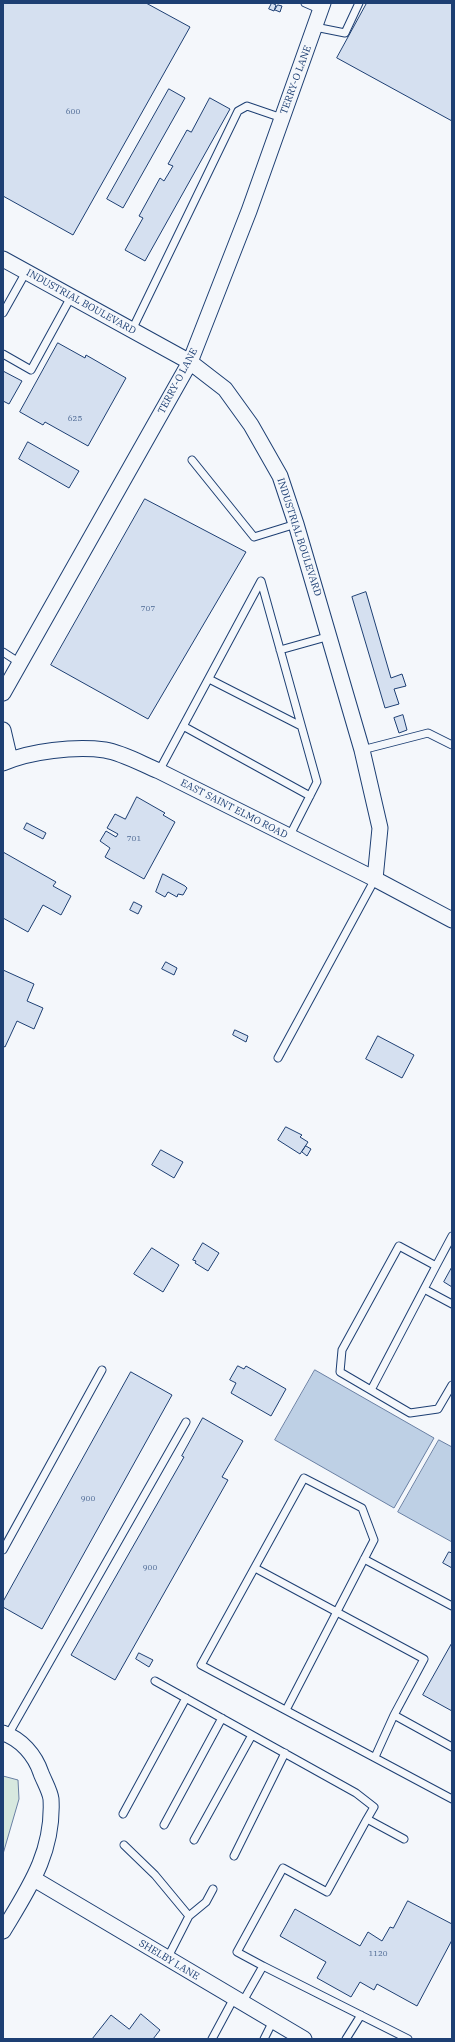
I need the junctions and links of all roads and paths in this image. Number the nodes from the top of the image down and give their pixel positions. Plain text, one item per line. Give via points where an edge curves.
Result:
1 (305, 3) edge
2 (359, 3) edge
3 (322, 7) edge
4 (314, 27) junction
5 (282, 118) junction
6 (3, 259) edge
7 (26, 272) junction
8 (71, 297) junction
9 (3, 313) edge
10 (132, 330) junction
11 (3, 354) edge
12 (190, 362) junction
13 (192, 460) dead end
14 (296, 524) junction
15 (330, 636) junction
16 (280, 650) junction
17 (3, 652) edge
18 (20, 663) junction
19 (209, 679) junction
20 (3, 693) edge
21 (183, 726) junction
22 (301, 726) junction
23 (3, 730) edge
24 (452, 745) edge
25 (362, 750) junction
26 (6, 762) edge
27 (159, 771) junction
28 (310, 796) junction
29 (289, 837) junction
30 (375, 879) junction
31 (452, 920) edge
32 (278, 1058) dead end
33 (452, 1236) edge
34 (436, 1266) junction
35 (424, 1288) junction
36 (452, 1304) edge
37 (102, 1370) dead end
38 (452, 1384) edge
39 (371, 1390) junction
40 (186, 1422) dead end
41 (3, 1550) edge
42 (364, 1559) junction
43 (255, 1568) junction
44 (452, 1606) edge
45 (337, 1612) junction
46 (155, 1681) dead end
47 (186, 1698) junction
48 (286, 1710) junction
49 (394, 1715) junction
50 (222, 1718) junction
51 (5, 1734) edge
52 (252, 1735) junction
53 (452, 1747) edge
54 (285, 1753) junction
55 (375, 1758) junction
56 (452, 1799) edge
57 (123, 1814) dead end
58 (367, 1819) junction
59 (164, 1825) dead end
60 (404, 1839) dead end
61 (194, 1840) dead end
62 (124, 1845) dead end
63 (234, 1856) dead end
64 (34, 1879) junction
65 (213, 1888) dead end
66 (189, 1916) junction
67 (3, 1931) edge
68 (167, 1959) junction
69 (263, 1966) junction
70 (238, 2001) junction
71 (361, 2015) junction
72 (273, 2021) junction
73 (212, 2039) edge
74 (264, 2039) edge
75 (304, 2039) edge
76 (346, 2039) edge
77 (408, 2039) edge

1 - 3 lane
2 - 4 lane via 345,33
3 - 4 street, TERRY-O LANE
4 - 5 street, TERRY-O LANE
5 - 10 lane via 247,106 238,111
5 - 12 street, TERRY-O LANE
6 - 7 street, INDUSTRIAL BOULEVARD
7 - 8 street, INDUSTRIAL BOULEVARD
7 - 9 lane
8 - 10 street, INDUSTRIAL BOULEVARD
8 - 11 lane via 31,370
10 - 12 street, INDUSTRIAL BOULEVARD
12 - 14 street, INDUSTRIAL BOULEVARD via 225,389 251,425 280,476
12 - 18 street, TERRY-O LANE
13 - 14 lane via 254,536
14 - 15 street, INDUSTRIAL BOULEVARD
15 - 16 lane
15 - 25 street, INDUSTRIAL BOULEVARD
16 - 19 lane via 261,581
16 - 22 lane
17 - 18 lane
18 - 20 street, TERRY-O LANE
19 - 21 lane
19 - 22 lane
21 - 27 lane
21 - 28 lane
22 - 28 lane via 317,782
23 - 26 street
24 - 25 lane via 428,732
25 - 30 street, INDUSTRIAL BOULEVARD via 380,828
26 - 27 street, EAST SAINT ELMO ROAD via 64,750 106,750
27 - 29 street, EAST SAINT ELMO ROAD
28 - 29 lane
29 - 30 street, EAST SAINT ELMO ROAD
30 - 31 street, EAST SAINT ELMO ROAD
30 - 32 lane
33 - 34 lane
34 - 35 lane
34 - 39 lane via 399,1246 342,1350 340,1372
35 - 36 lane
35 - 39 lane
37 - 41 lane
38 - 39 lane via 438,1409 410,1413
40 - 51 lane
42 - 43 lane via 374,1540 362,1508 304,1478
42 - 44 lane
42 - 45 lane
43 - 45 lane
43 - 48 lane via 201,1665
45 - 48 lane
45 - 49 lane via 424,1659
46 - 47 lane
47 - 50 lane
47 - 57 lane
48 - 55 lane
49 - 53 lane
49 - 55 lane
50 - 52 lane
50 - 59 lane
51 - 64 street via 15,1737 37,1761 51,1798 48,1843
52 - 54 lane
52 - 61 lane
54 - 58 lane via 356,1793 374,1807
54 - 63 lane
55 - 56 lane
58 - 60 lane
58 - 69 lane via 326,1892 283,1868 237,1952
62 - 66 lane via 155,1875
64 - 67 street
64 - 68 street, SHELBY LANE
65 - 66 lane via 206,1902
66 - 68 lane
68 - 70 street, SHELBY LANE
69 - 70 lane
69 - 71 lane
70 - 72 street, SHELBY LANE
70 - 73 lane
71 - 76 lane
71 - 77 lane
72 - 74 lane
72 - 75 street, SHELBY LANE

